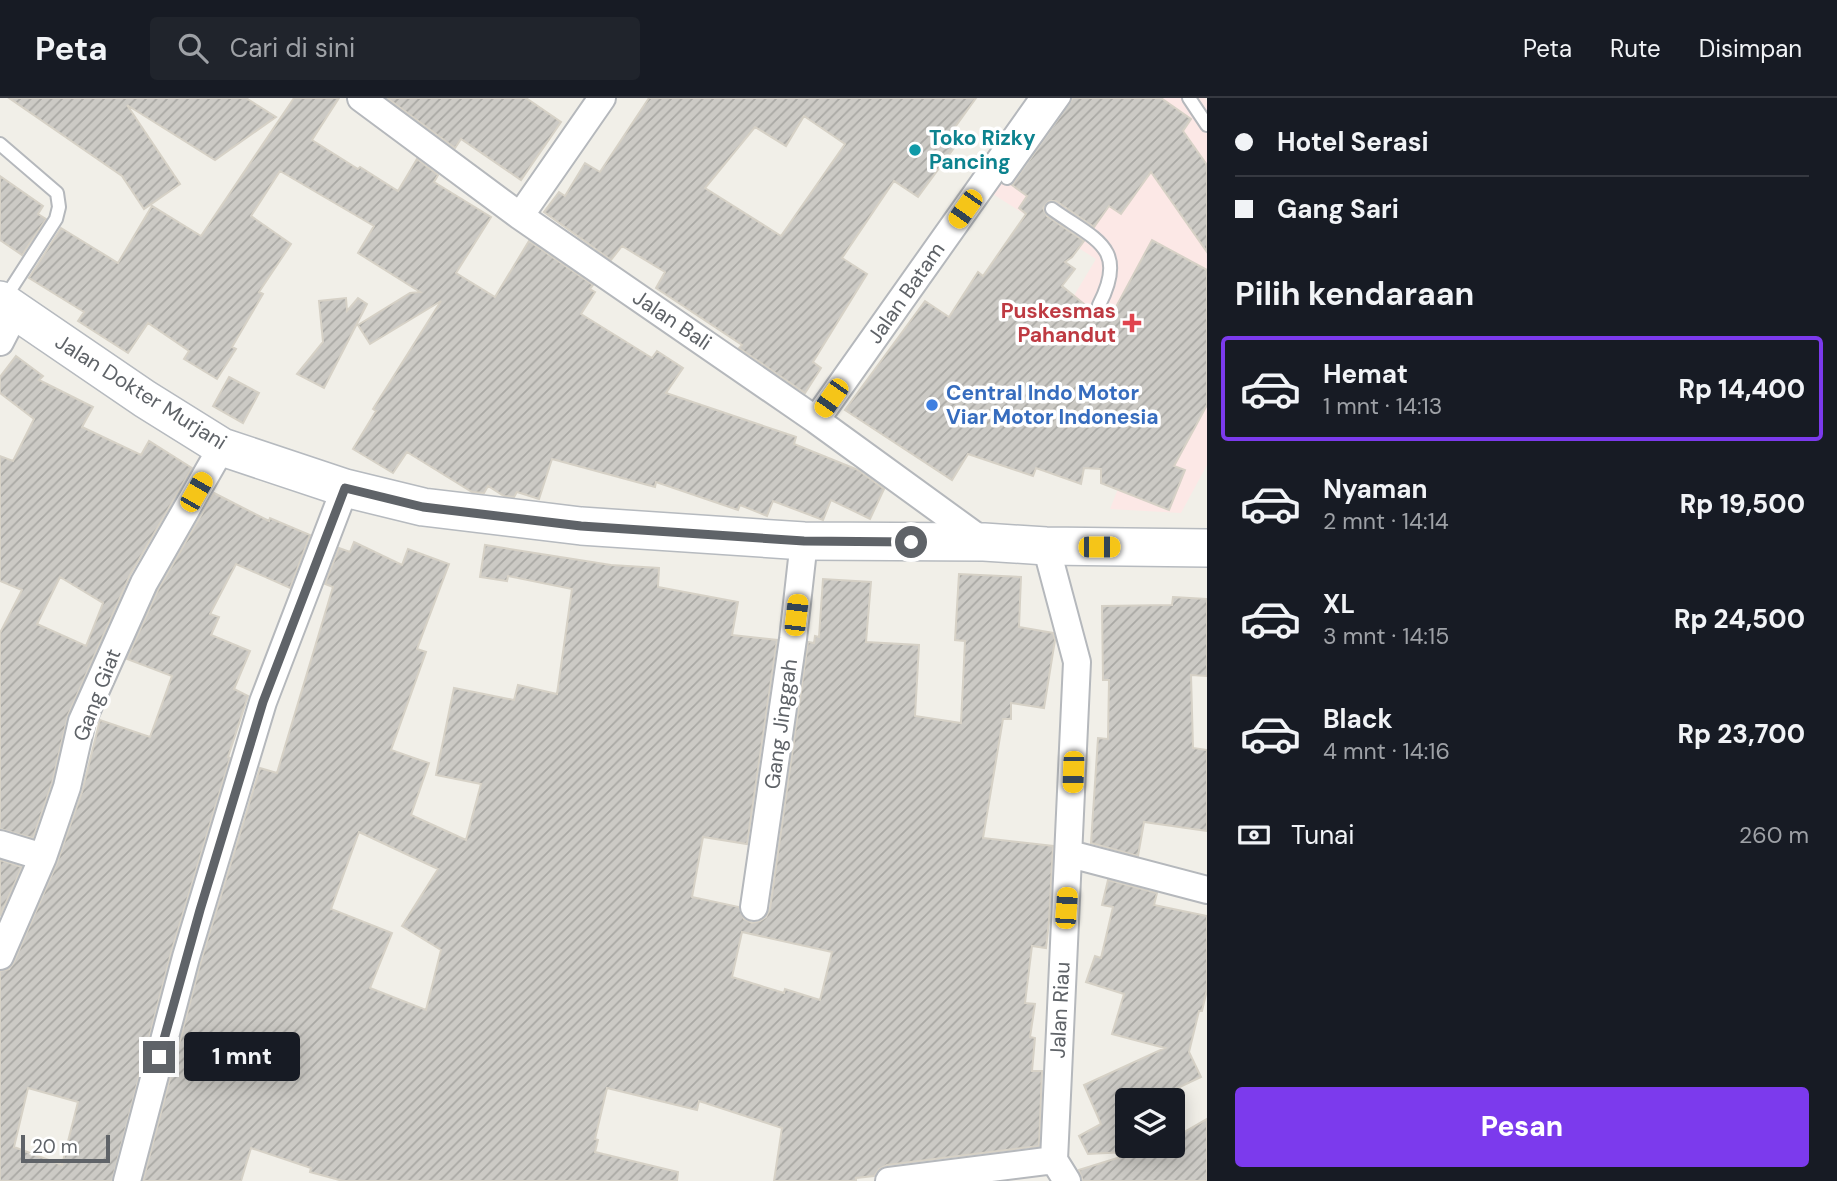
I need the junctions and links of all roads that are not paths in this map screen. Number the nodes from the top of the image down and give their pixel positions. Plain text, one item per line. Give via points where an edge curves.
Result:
1 (361, 98) edge
2 (602, 98) edge
3 (1044, 98) edge
4 (1064, 98) edge
5 (1189, 98) edge
6 (1207, 125) edge
7 (0, 144) edge
8 (1004, 176) junction
9 (1052, 209) dead end
10 (520, 216) junction
11 (1099, 305) dead end
12 (5, 314) edge
13 (817, 420) junction
14 (222, 447) junction
15 (345, 488) junction
16 (804, 541) junction
17 (984, 542) junction
18 (1046, 546) junction
19 (1207, 548) edge
20 (0, 844) edge
21 (1070, 854) junction
22 (43, 857) junction
23 (1207, 890) edge
24 (754, 907) dead end
25 (0, 956) edge
26 (1060, 1170) edge
27 (127, 1181) edge
28 (889, 1181) edge

1 - 10 street, Jalan Bali
2 - 10 street
3 - 8 street, Jalan Batam
4 - 8 lane
5 - 6 lane
7 - 12 lane via 57,193 59,207
8 - 13 street, Jalan Batam
9 - 11 lane via 1109,254 1110,284
10 - 13 street, Jalan Bali
12 - 14 street, Jalan Dokter Murjani
13 - 17 street, Jalan Bali
14 - 15 street, Jalan Dokter Murjani
14 - 22 street, Gang Giat via 144,583 82,721 67,787
15 - 16 street, Jalan Dokter Murjani via 423,507 541,521
15 - 27 street via 263,702 182,969
16 - 17 street, Jalan Dokter Murjani
16 - 24 street, Gang Jinggah
17 - 18 street, Jalan Dokter Murjani
18 - 19 street, Jalan Dokter Murjani
18 - 21 street, Jalan Riau via 1077,662
20 - 22 street
21 - 23 street
21 - 26 street, Jalan Riau via 1057,1062
22 - 25 street, Gang Giat
26 - 28 street

